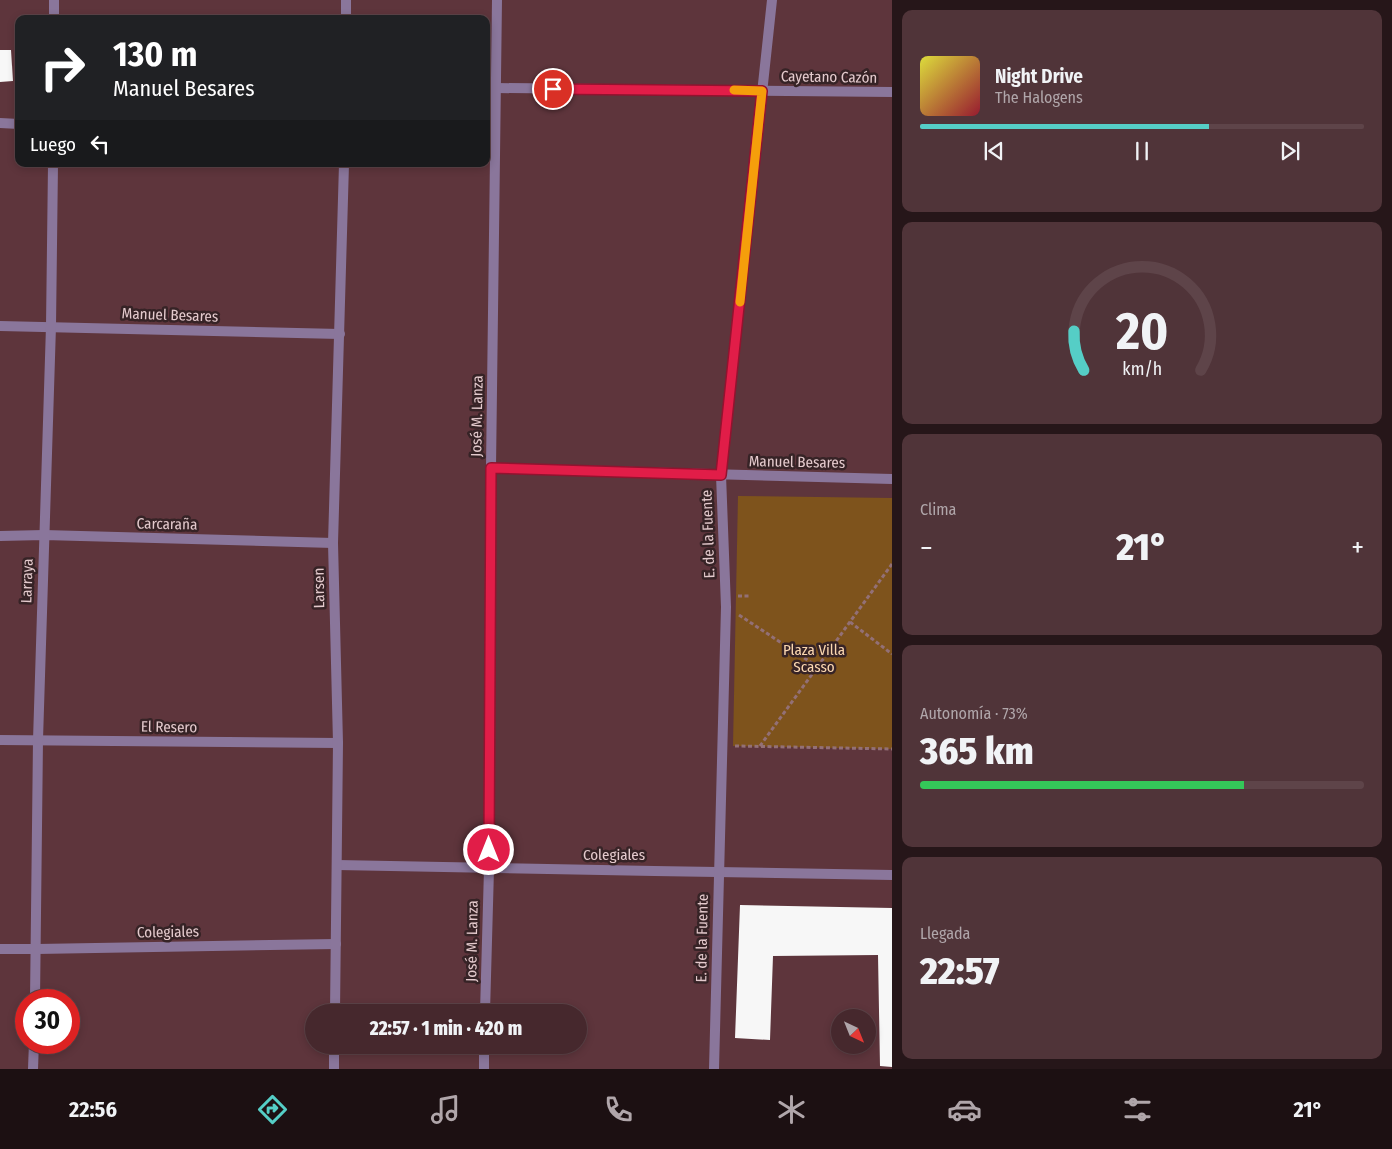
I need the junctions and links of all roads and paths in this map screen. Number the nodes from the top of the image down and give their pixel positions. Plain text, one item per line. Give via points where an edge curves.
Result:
1 (54, 0) edge
2 (346, 0) edge
3 (497, 0) edge
4 (772, 0) edge
5 (54, 15) edge
6 (346, 15) edge
7 (496, 88) junction
8 (762, 91) junction
9 (892, 92) edge
10 (0, 123) edge
11 (15, 124) edge
12 (53, 167) edge
13 (344, 167) edge
14 (0, 326) edge
15 (51, 326) junction
16 (340, 334) junction
17 (491, 468) junction
18 (721, 475) junction
19 (892, 479) edge
20 (44, 535) junction
21 (0, 536) edge
22 (333, 543) junction
23 (892, 564) edge
24 (726, 606) junction
25 (850, 622) junction
26 (892, 654) edge
27 (818, 666) junction
28 (0, 740) edge
29 (38, 740) junction
30 (338, 743) junction
31 (722, 746) junction
32 (760, 746) junction
33 (892, 749) edge
34 (337, 865) junction
35 (489, 869) junction
36 (719, 871) junction
37 (892, 875) edge
38 (336, 944) junction
39 (0, 949) edge
40 (37, 949) junction
41 (35, 989) edge
42 (335, 1004) edge
43 (485, 1004) edge
44 (34, 1054) edge
45 (334, 1054) edge
46 (484, 1054) edge
47 (33, 1069) edge
48 (334, 1069) edge
49 (484, 1069) edge
50 (714, 1069) edge

1 - 5 street
2 - 6 street
3 - 7 street, José M. Lanza
4 - 8 street, E. de la Fuente
7 - 8 street, Cayetano Cazón
7 - 17 street, José M. Lanza
8 - 9 street, Cayetano Cazón
8 - 18 street, E. de la Fuente
10 - 11 street
12 - 15 street, Larraya
13 - 16 street, Larsen
14 - 15 street, Manuel Besares
15 - 16 street, Manuel Besares
15 - 20 street, Larraya
16 - 22 street, Larsen
17 - 18 street, Manuel Besares
17 - 35 street, José M. Lanza
18 - 19 street, Manuel Besares
18 - 24 street, E. de la Fuente
20 - 21 street, Carcaraña
20 - 22 street, Carcaraña
20 - 29 street, Larraya
22 - 30 street, Larsen
23 - 25 path
24 - 27 path
24 - 31 street, E. de la Fuente
25 - 26 path
25 - 27 path
27 - 32 path
28 - 29 street, El Resero
29 - 30 street, El Resero
29 - 40 street, Larraya
30 - 34 street, Larsen
31 - 32 path
31 - 36 street, E. de la Fuente
32 - 33 path
34 - 35 street, Colegiales
34 - 38 street, Larsen
35 - 36 street, Colegiales
35 - 43 street, José M. Lanza
36 - 37 street, Colegiales
36 - 50 street, E. de la Fuente
38 - 40 street, Colegiales
38 - 42 street, Larsen
39 - 40 street, Colegiales
40 - 41 street, Larraya
44 - 47 street
45 - 48 street
46 - 49 street

